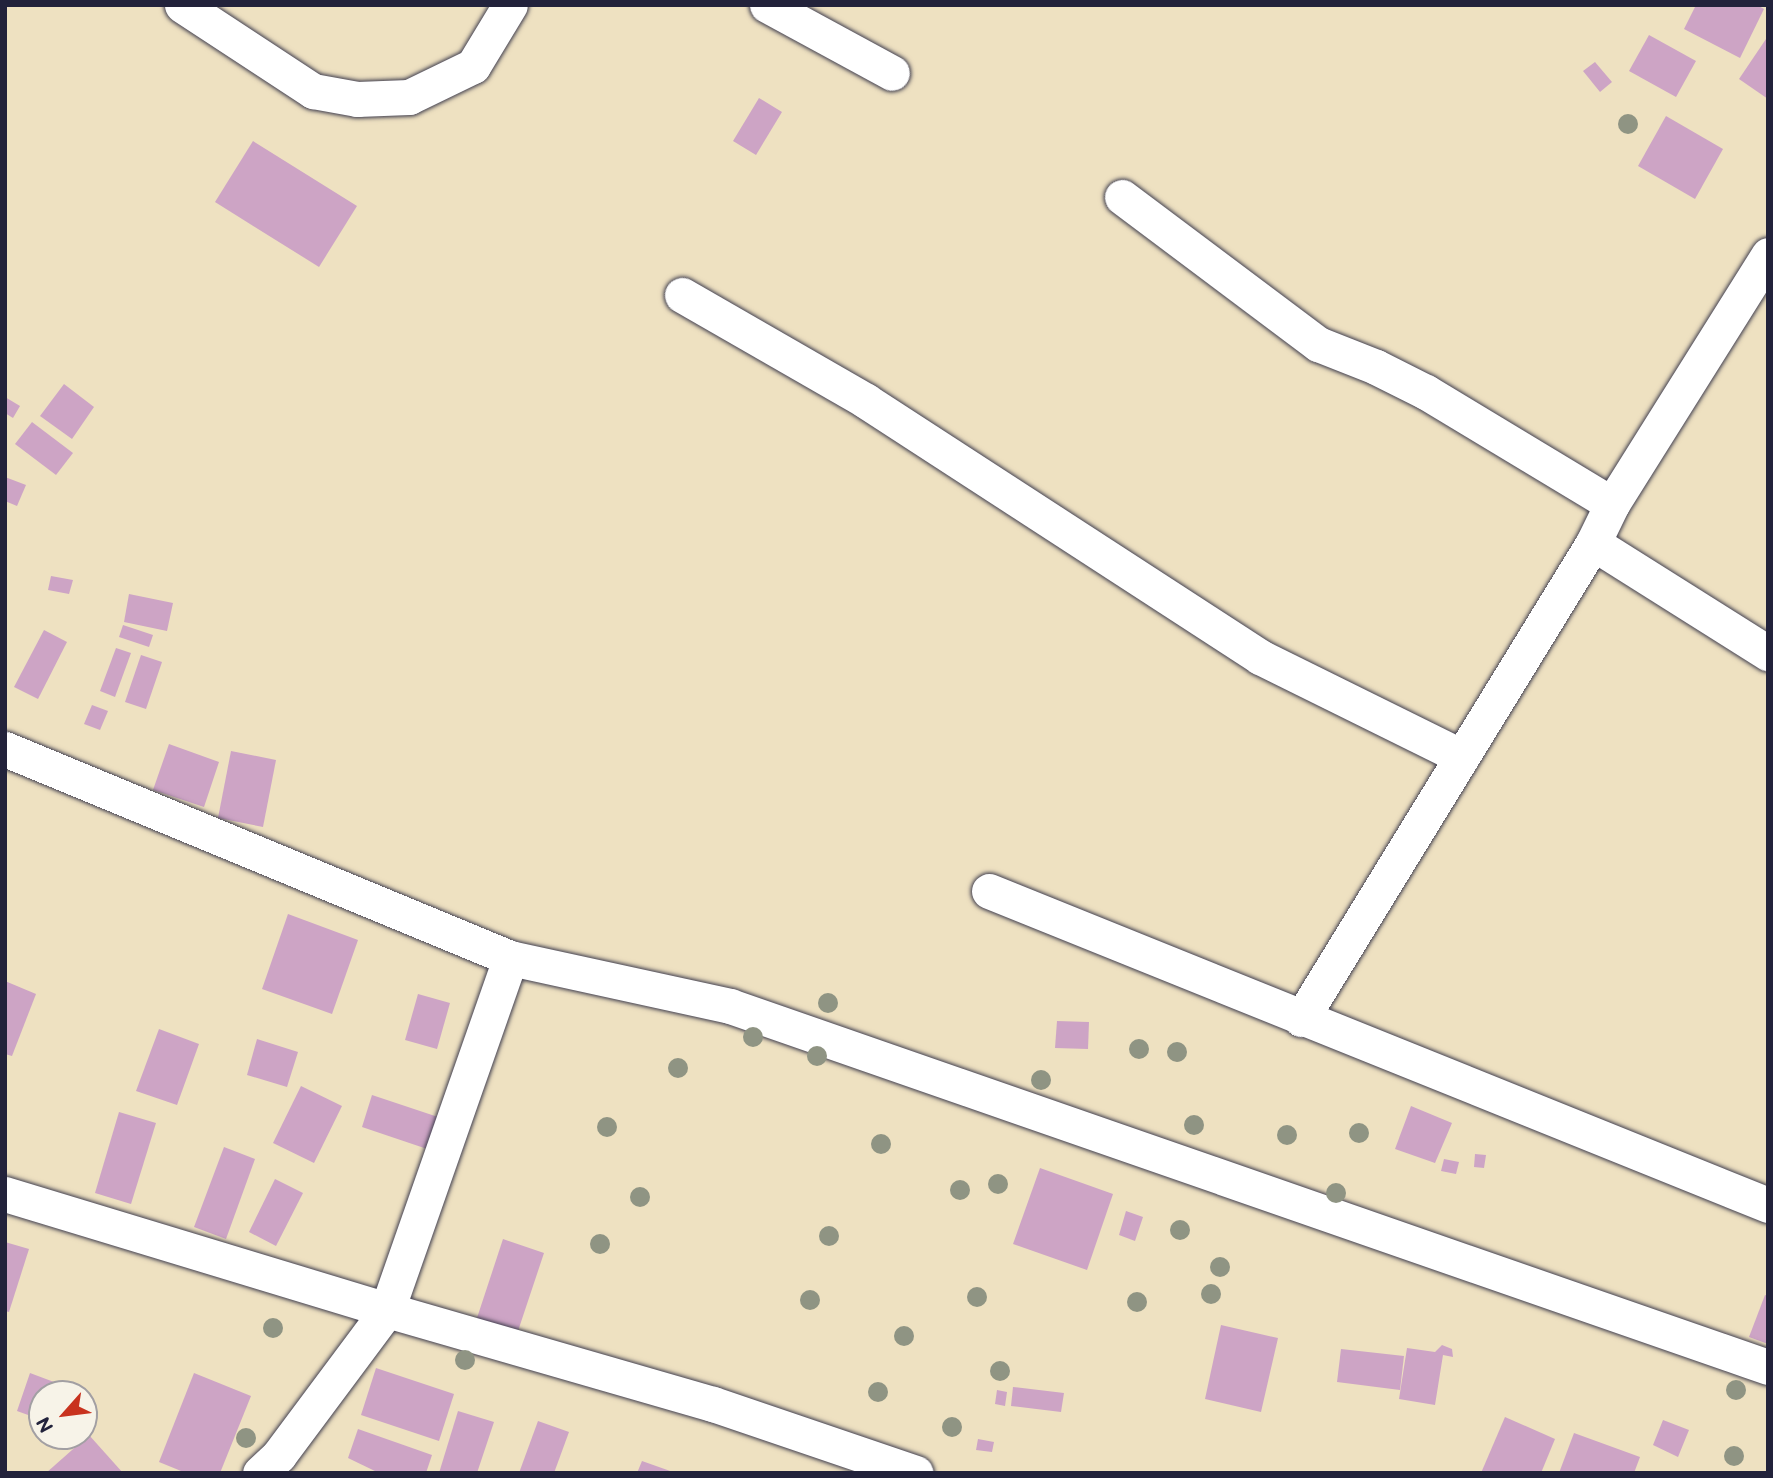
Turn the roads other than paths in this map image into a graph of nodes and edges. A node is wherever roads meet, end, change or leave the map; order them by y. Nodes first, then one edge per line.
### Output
1 (182, 5) edge
2 (510, 5) edge
3 (767, 5) edge
4 (892, 73) dead end
5 (1122, 197) dead end
6 (1768, 255) edge
7 (682, 295) dead end
8 (1612, 504) junction
9 (1593, 543) junction
10 (1768, 653) edge
11 (5, 749) edge
12 (1462, 757) junction
13 (989, 891) dead end
14 (510, 958) junction
15 (1301, 1019) junction
16 (5, 1194) edge
17 (1768, 1205) edge
18 (387, 1310) junction
19 (1768, 1367) edge
20 (278, 1467) edge
21 (916, 1473) edge

1 - 2 street
3 - 4 street
5 - 8 street
6 - 8 street
7 - 12 street
8 - 9 street
9 - 10 street
9 - 12 street
11 - 14 street
12 - 15 street
13 - 15 street
14 - 18 street
14 - 19 street
15 - 17 street
16 - 18 street
18 - 20 street
18 - 21 street

